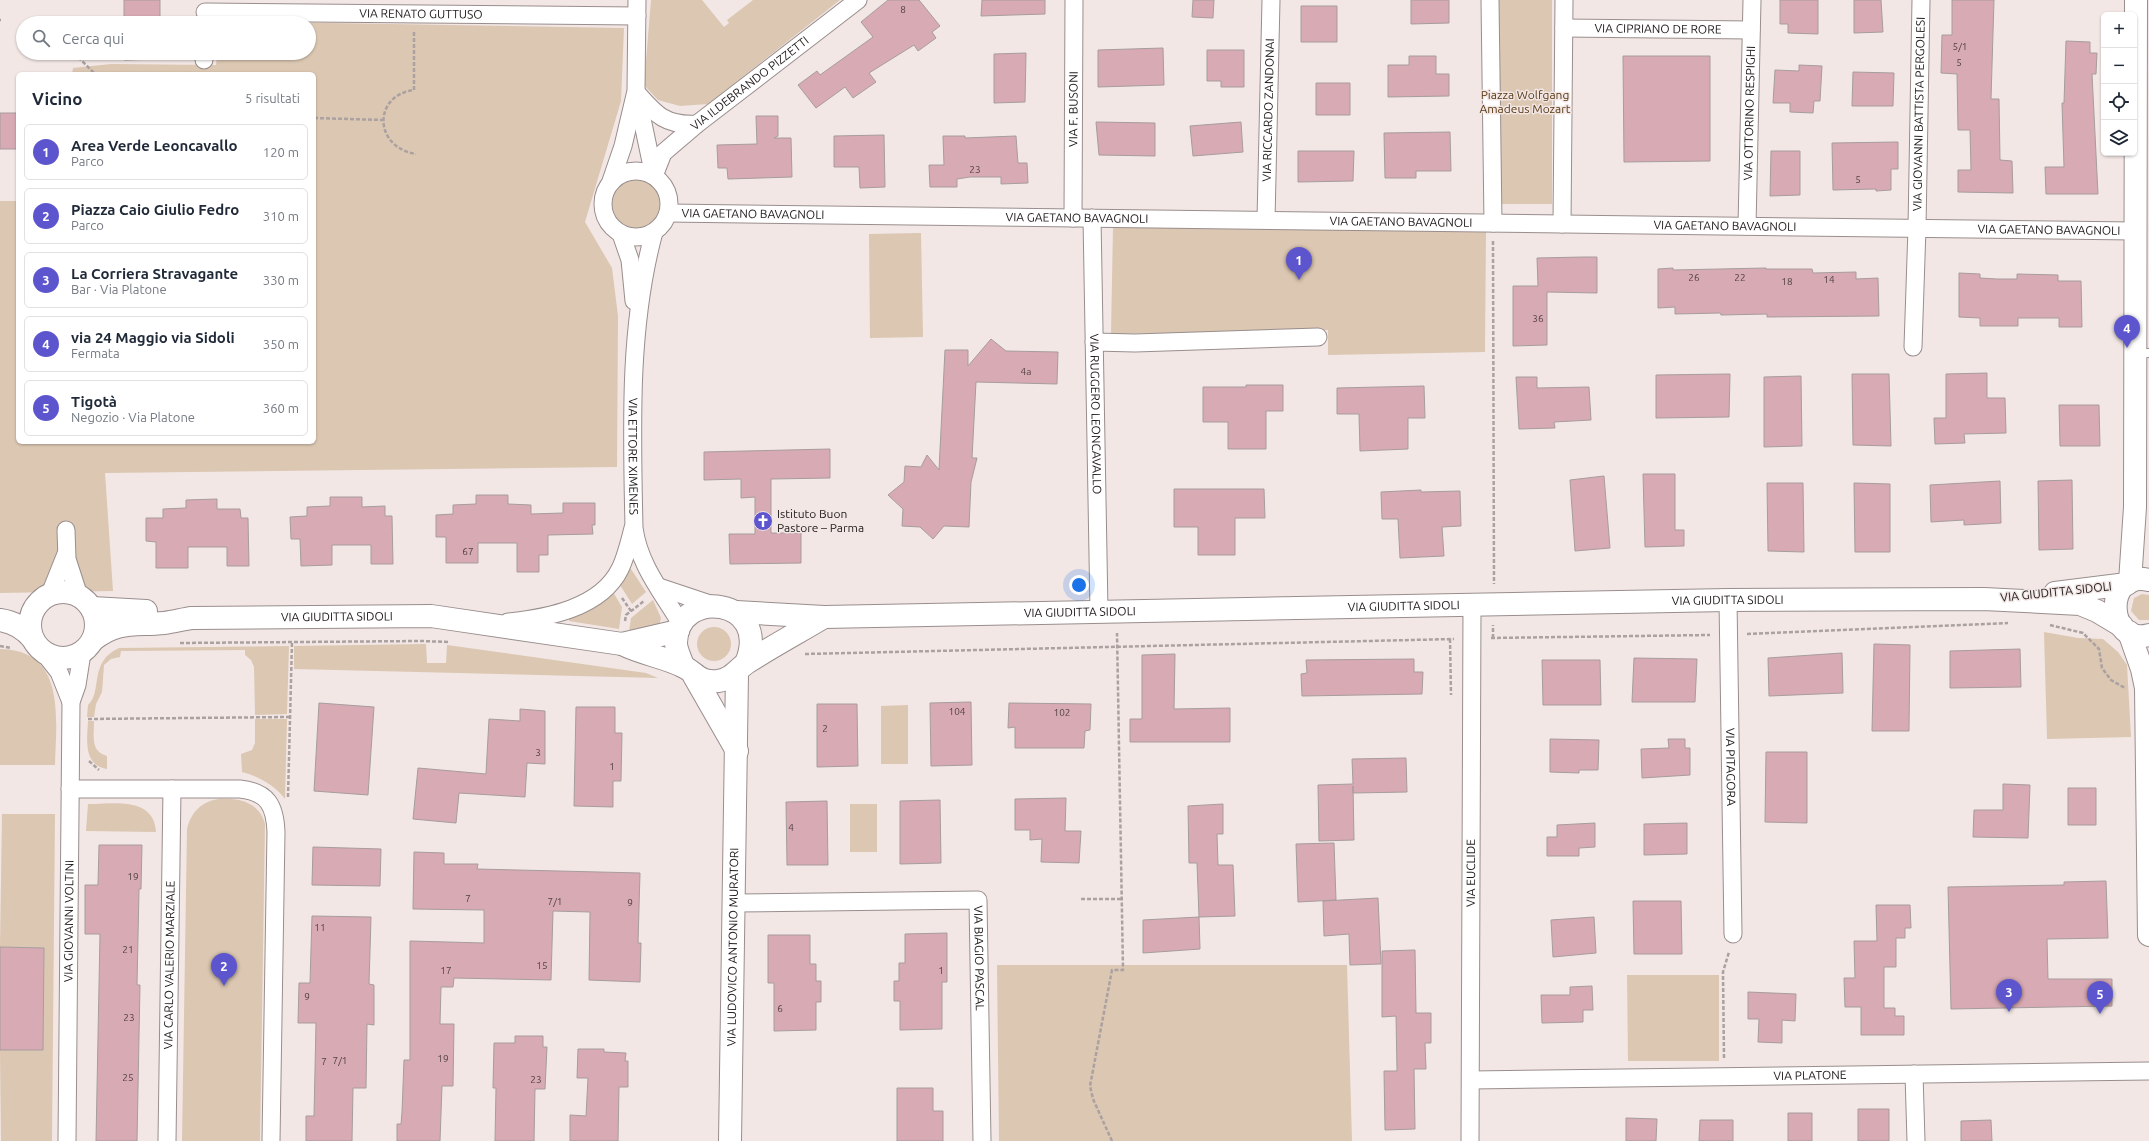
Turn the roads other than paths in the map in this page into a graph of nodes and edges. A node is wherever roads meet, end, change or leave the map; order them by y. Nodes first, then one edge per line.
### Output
1 (858, 0) edge
2 (1074, 0) edge
3 (1272, 0) edge
4 (1490, 0) edge
5 (1564, 0) edge
6 (1752, 0) edge
7 (1921, 0) edge
8 (2136, 0) edge
9 (637, 8) edge
10 (205, 12) edge
11 (1564, 28) junction
12 (1751, 30) junction
13 (636, 91) junction
14 (2138, 122) edge
15 (697, 124) junction
16 (654, 176) junction
17 (611, 181) junction
18 (668, 213) junction
19 (1073, 218) junction
20 (1092, 218) junction
21 (1266, 220) junction
22 (1493, 223) junction
23 (1562, 224) junction
24 (1747, 226) junction
25 (1918, 228) junction
26 (2134, 230) junction
27 (654, 232) junction
28 (620, 234) junction
29 (637, 319) junction
30 (1318, 337) dead end
31 (1094, 342) junction
32 (1913, 347) dead end
33 (2142, 353) edge
34 (634, 522) junction
35 (66, 530) dead end
36 (66, 554) junction
37 (2139, 580) edge
38 (659, 587) junction
39 (1984, 599) junction
40 (43, 600) junction
41 (1728, 600) junction
42 (85, 602) junction
43 (1472, 604) junction
44 (713, 605) junction
45 (0, 609) edge
46 (1108, 610) junction
47 (736, 612) junction
48 (197, 617) junction
49 (824, 617) junction
50 (0, 620) edge
51 (477, 622) junction
52 (679, 627) junction
53 (2133, 631) edge
54 (622, 644) junction
55 (38, 646) junction
56 (87, 646) junction
57 (742, 668) junction
58 (689, 671) junction
59 (2147, 683) edge
60 (78, 702) junction
61 (737, 752) junction
62 (70, 789) junction
63 (172, 789) junction
64 (734, 903) junction
65 (1733, 934) road end
66 (2149, 935) edge
67 (2149, 1071) edge
68 (1914, 1074) junction
69 (1471, 1080) junction
70 (67, 1141) edge
71 (167, 1141) edge
72 (271, 1141) edge
73 (730, 1141) edge
74 (982, 1141) edge
75 (1470, 1141) edge
76 (1916, 1141) edge

1 - 15 street, VIA ILDEBRANDO PIZZETTI
2 - 19 street, VIA F. BUSONI
3 - 21 street, VIA RICCARDO ZANDONAI
4 - 22 street
5 - 11 street
6 - 12 street, VIA OTTORINO RESPIGHI
7 - 25 street, VIA GIOVANNI BATTISTA PERGOLESI
8 - 14 street
9 - 10 street, VIA RENATO GUTTUSO
9 - 13 street, VIA ETTORE XIMENES
11 - 12 street, VIA CIPRIANO DE RORE
11 - 23 street
12 - 24 street, VIA OTTORINO RESPIGHI
13 - 15 street
13 - 16 street, VIA ETTORE XIMENES
13 - 17 street, VIA ETTORE XIMENES
14 - 26 street
15 - 16 street, VIA ILDEBRANDO PIZZETTI
16 - 17 street
16 - 18 street, VIA ETTORE XIMENES
17 - 28 street, VIA ETTORE XIMENES
18 - 19 street, VIA GAETANO BAVAGNOLI
18 - 27 street, VIA ETTORE XIMENES
19 - 20 street, VIA GAETANO BAVAGNOLI
20 - 21 street, VIA GAETANO BAVAGNOLI
20 - 31 street, VIA RUGGERO LEONCAVALLO
21 - 22 street, VIA GAETANO BAVAGNOLI
22 - 23 street, VIA GAETANO BAVAGNOLI
23 - 24 street, VIA GAETANO BAVAGNOLI
24 - 25 street, VIA GAETANO BAVAGNOLI
25 - 26 street, VIA GAETANO BAVAGNOLI
25 - 32 street, VIA GIOVANNI BATTISTA PERGOLESI
26 - 33 street
27 - 28 street
27 - 29 street, VIA ETTORE XIMENES
28 - 29 street, VIA ETTORE XIMENES
29 - 34 street, VIA ETTORE XIMENES
30 - 31 street
31 - 46 street, VIA RUGGERO LEONCAVALLO
33 - 37 street
34 - 38 street, VIA ETTORE XIMENES
34 - 51 street, VIA GIUDITTA SIDOLI
35 - 36 street
36 - 40 street
36 - 42 street
37 - 39 street, VIA GIUDITTA SIDOLI
37 - 53 street, VIA GIUDITTA SIDOLI
38 - 44 street
38 - 52 street, VIA ETTORE XIMENES
39 - 41 street, VIA GIUDITTA SIDOLI
39 - 53 street, VIA GIUDITTA SIDOLI
40 - 42 street, VIA GIUDITTA SIDOLI
40 - 45 street, VIA GIUDITTA SIDOLI
40 - 55 street
41 - 43 street, VIA GIUDITTA SIDOLI
41 - 65 street, VIA PITAGORA
42 - 48 street, VIA GIUDITTA SIDOLI
42 - 56 street
43 - 46 street, VIA GIUDITTA SIDOLI
43 - 69 street, VIA EUCLIDE
44 - 47 street, VIA GIUDITTA SIDOLI
44 - 52 street, VIA GIUDITTA SIDOLI
46 - 49 street, VIA GIUDITTA SIDOLI
47 - 49 street, VIA GIUDITTA SIDOLI
47 - 57 street
48 - 51 street, VIA GIUDITTA SIDOLI
48 - 56 street, VIA GIUDITTA SIDOLI
49 - 57 street, VIA GIUDITTA SIDOLI
50 - 55 street
51 - 54 street, VIA GIUDITTA SIDOLI
52 - 54 street, VIA GIUDITTA SIDOLI
52 - 58 street
53 - 59 street
54 - 58 street, VIA GIUDITTA SIDOLI
55 - 56 street, VIA GIUDITTA SIDOLI
55 - 60 street, VIA GIOVANNI VOLTINI
56 - 60 street, VIA GIOVANNI VOLTINI
57 - 58 street, VIA GIUDITTA SIDOLI
57 - 61 street, VIA LUDOVICO ANTONIO MURATORI
58 - 61 street
59 - 66 street
60 - 62 street, VIA GIOVANNI VOLTINI
61 - 64 street, VIA LUDOVICO ANTONIO MURATORI
62 - 63 street
62 - 70 street, VIA GIOVANNI VOLTINI
63 - 71 street, VIA CARLO VALERIO MARZIALE
63 - 72 street
64 - 73 street, VIA LUDOVICO ANTONIO MURATORI
64 - 74 street, VIA BIAGIO PASCAL
67 - 68 street, VIA PLATONE
68 - 69 street, VIA PLATONE
68 - 76 street
69 - 75 street, VIA EUCLIDE

